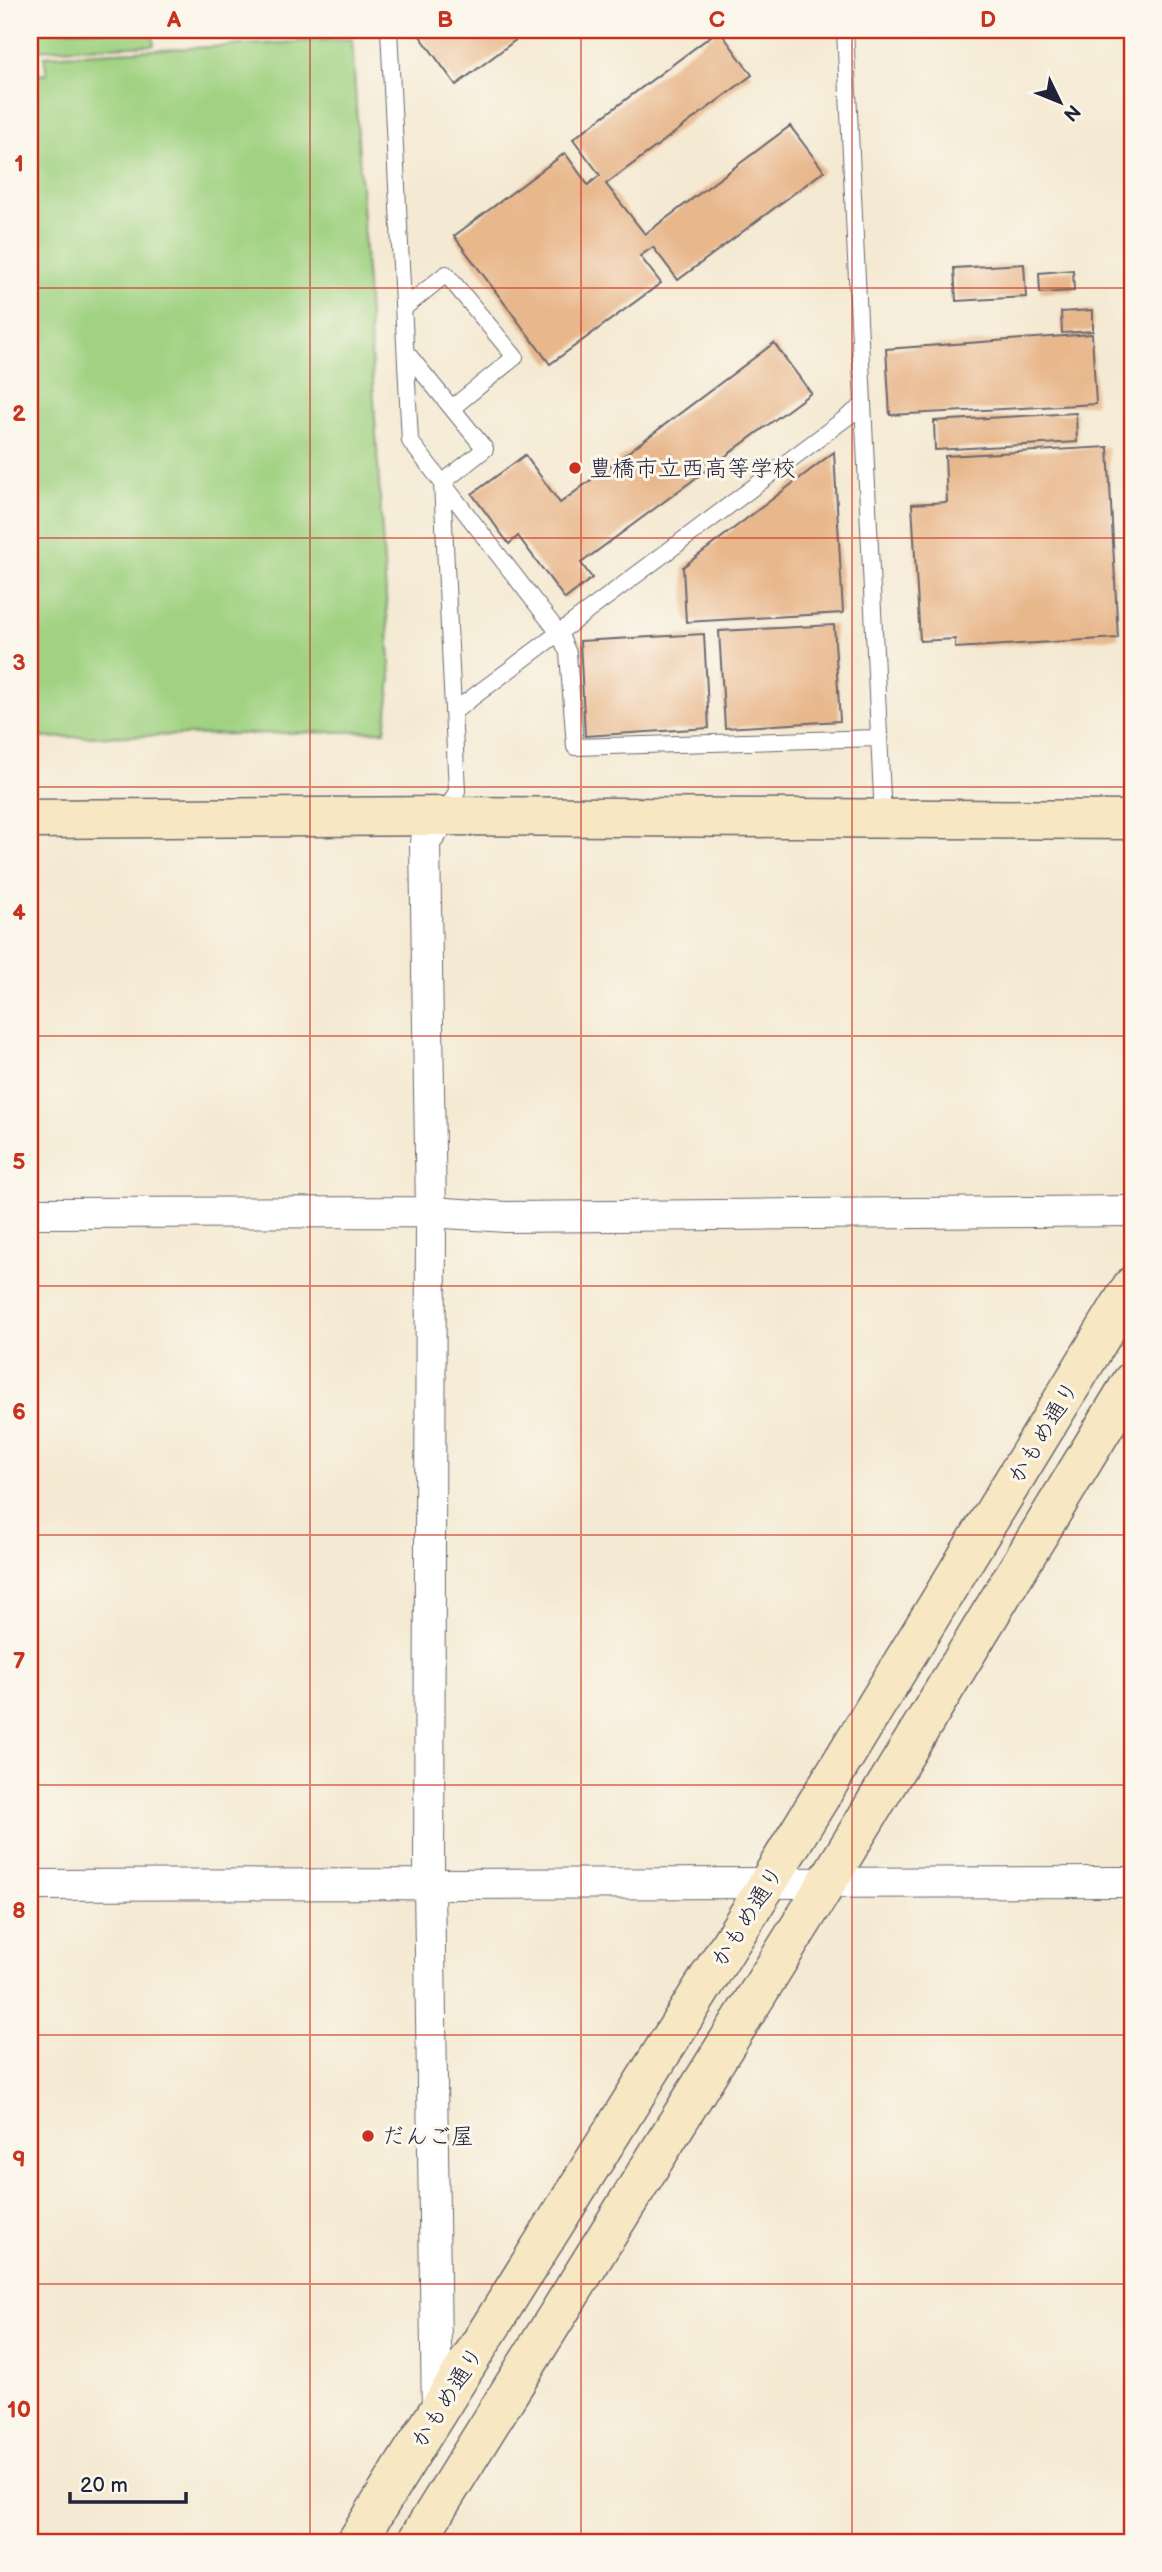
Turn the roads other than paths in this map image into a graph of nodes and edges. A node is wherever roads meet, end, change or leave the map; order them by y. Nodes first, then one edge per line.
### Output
1 (389, 30) edge
2 (845, 30) edge
3 (404, 308) junction
4 (406, 352) junction
5 (862, 406) junction
6 (452, 408) junction
7 (442, 483) junction
8 (559, 633) junction
9 (453, 712) junction
10 (878, 738) junction
11 (444, 816) junction
12 (883, 818) junction
13 (30, 819) edge
14 (1132, 820) edge
15 (1132, 1211) edge
16 (431, 1212) junction
17 (30, 1213) edge
18 (1132, 1286) edge
19 (1132, 1381) edge
20 (1132, 1882) edge
21 (826, 1884) junction
22 (30, 1885) edge
23 (429, 1885) junction
24 (766, 1886) junction
25 (437, 2414) junction
26 (356, 2542) edge
27 (416, 2542) edge

1 - 3 lane
2 - 5 lane
3 - 4 lane
3 - 6 lane
4 - 6 lane
4 - 7 lane
5 - 8 lane
5 - 10 lane
6 - 7 lane
7 - 8 lane
7 - 9 lane
8 - 9 lane
8 - 10 lane
9 - 11 lane
10 - 12 lane
11 - 12 street
11 - 13 street
11 - 16 street
12 - 14 street
15 - 16 street
16 - 17 street
16 - 23 street
18 - 24 street, かもめ通り
19 - 21 street
20 - 21 street
21 - 24 street
21 - 27 street
22 - 23 street
23 - 24 street
23 - 25 street
24 - 25 street, かもめ通り
25 - 26 street, かもめ通り

